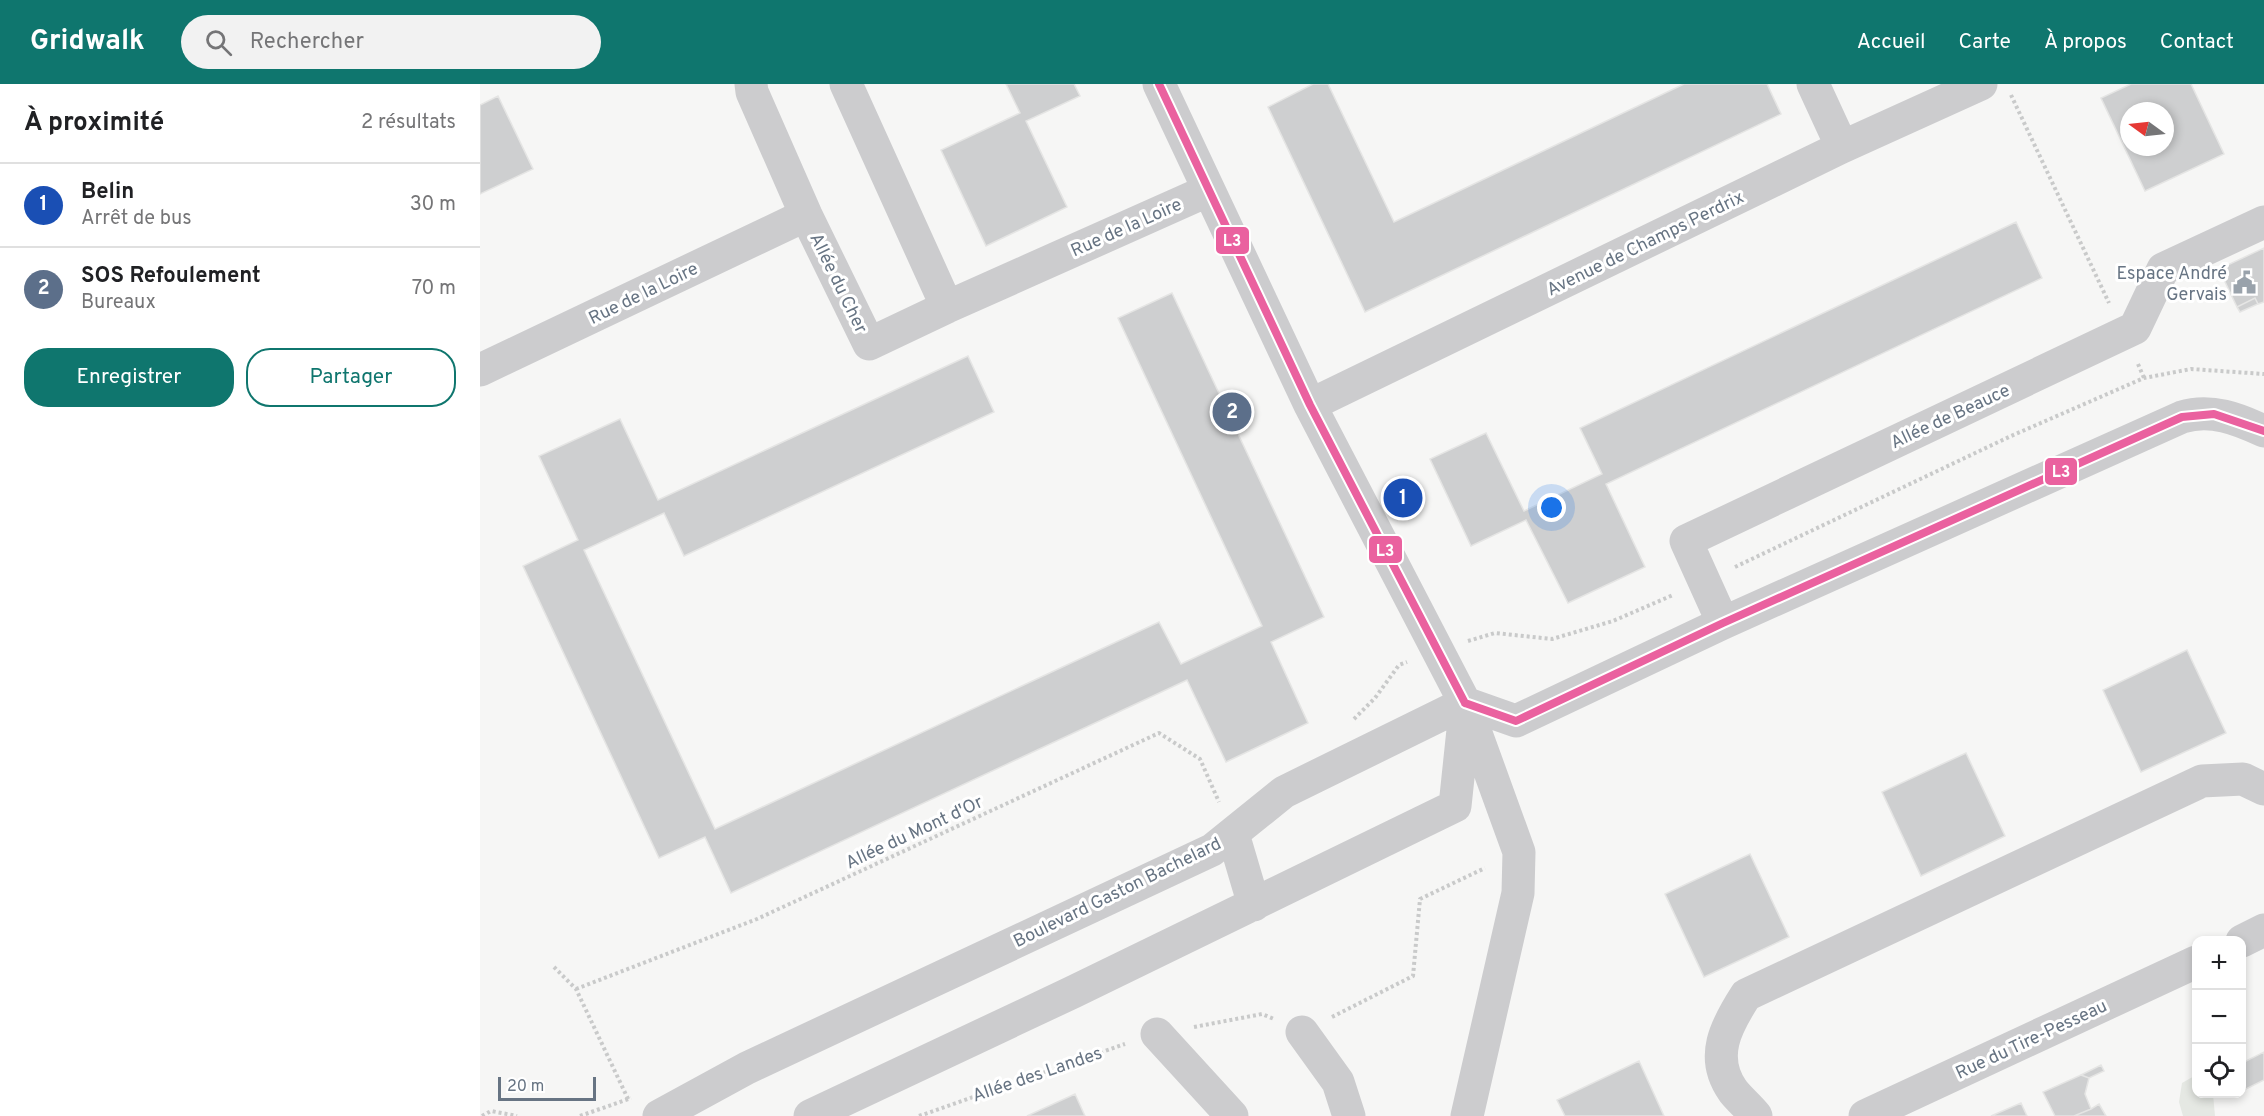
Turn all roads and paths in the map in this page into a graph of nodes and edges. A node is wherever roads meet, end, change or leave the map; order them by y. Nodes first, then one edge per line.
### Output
1 (752, 84) edge
2 (846, 84) edge
3 (1159, 84) edge
4 (1813, 84) edge
5 (1995, 88) edge
6 (1916, 97) edge
7 (1842, 147) junction
8 (1207, 191) junction
9 (806, 215) junction
10 (2264, 222) edge
11 (947, 307) junction
12 (2124, 334) junction
13 (2138, 363) dead end
14 (480, 370) edge
15 (2144, 378) dead end
16 (1310, 405) junction
17 (2263, 430) edge
18 (1723, 623) junction
19 (1465, 703) junction
20 (2264, 789) edge
21 (1227, 819) junction
22 (1519, 852) junction
23 (1254, 904) junction
24 (2264, 930) edge
25 (2246, 938) edge
26 (2192, 964) edge
27 (554, 967) dead end
28 (576, 989) junction
29 (1302, 1032) junction
30 (1157, 1034) junction
31 (645, 1112) edge
32 (482, 1116) edge
33 (517, 1116) edge
34 (810, 1116) edge
35 (919, 1116) edge
36 (1232, 1116) edge
37 (1349, 1116) edge
38 (1467, 1116) edge
39 (1756, 1116) edge
40 (1865, 1116) edge

1 - 9 street, Allée du Cher
2 - 11 street
3 - 8 street
4 - 7 street
5 - 6 street, Avenue de Champs Perdrix
5 - 12 path
6 - 7 street, Avenue de Champs Perdrix
7 - 16 street, Avenue de Champs Perdrix
8 - 11 street, Rue de la Loire
8 - 16 street
9 - 11 street, Allée du Cher
9 - 14 street, Rue de la Loire
10 - 12 street, Allée de Beauce
12 - 18 street, Allée de Beauce
13 - 15 path
16 - 19 street
17 - 18 street
18 - 19 street
19 - 21 street, Boulevard Gaston Bachelard
19 - 22 street
19 - 23 street
20 - 39 street
21 - 23 street
21 - 28 path, Allée du Mont d'Or
21 - 31 street, Boulevard Gaston Bachelard
22 - 29 path
22 - 38 street
23 - 34 street
24 - 25 street
26 - 40 street, Rue du Tire-Pesseau
27 - 28 path
28 - 31 path
29 - 30 path, Allée des Landes
29 - 37 street
30 - 35 path, Allée des Landes
30 - 36 street
32 - 33 path

